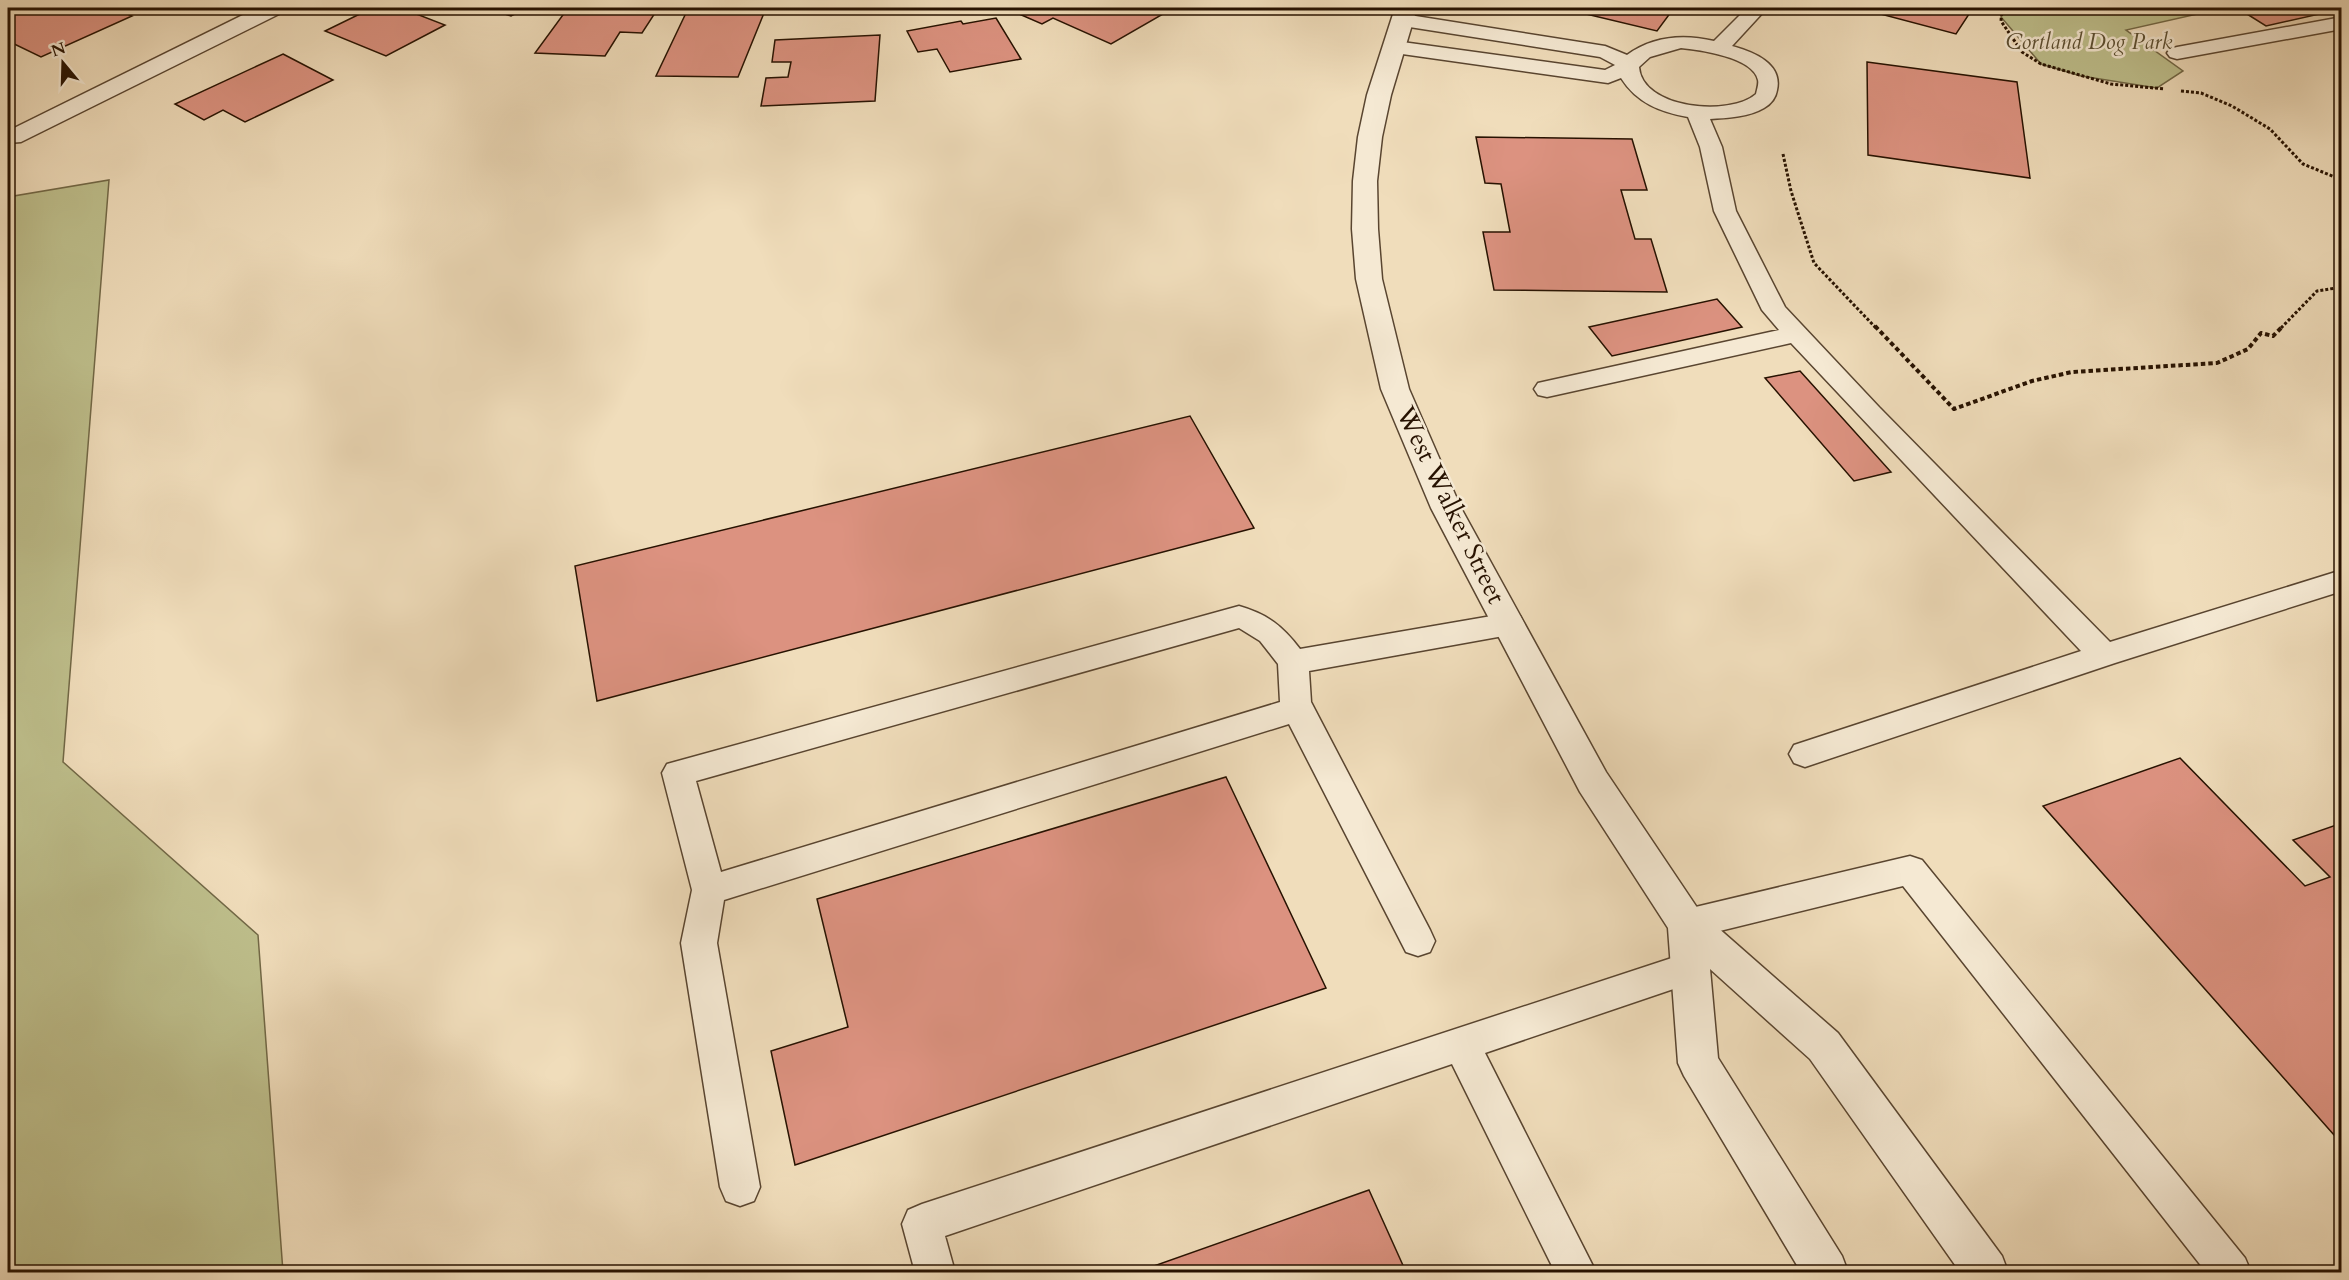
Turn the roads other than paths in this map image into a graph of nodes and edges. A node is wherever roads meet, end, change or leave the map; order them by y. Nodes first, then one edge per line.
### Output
1 (273, 8) edge
2 (1757, 8) edge
3 (2342, 23) edge
4 (1402, 25) edge
5 (1720, 47) junction
6 (2177, 53) dead end
7 (1630, 65) junction
8 (1696, 112) junction
9 (13, 137) dead end
10 (1797, 334) junction
11 (1547, 389) dead end
12 (2342, 580) edge
13 (1509, 624) junction
14 (2104, 655) junction
15 (1293, 662) junction
16 (1298, 709) junction
17 (1805, 754) dead end
18 (709, 890) junction
19 (1687, 924) junction
20 (1418, 940) dead end
21 (1690, 968) junction
22 (1461, 1044) junction
23 (740, 1187) dead end
24 (935, 1272) edge
25 (1576, 1272) edge
26 (1826, 1272) edge
27 (1986, 1272) edge
28 (2231, 1272) edge

1 - 9 street
2 - 5 lane
3 - 6 lane
4 - 7 lane
4 - 7 lane
4 - 13 street, West Walker Street
5 - 7 lane
5 - 8 lane
7 - 8 lane
8 - 10 lane
10 - 11 lane
10 - 14 lane
12 - 14 lane
13 - 15 lane
13 - 19 street, West Walker Street
14 - 17 lane
15 - 16 lane
15 - 18 lane
16 - 18 lane
16 - 20 lane
18 - 23 lane
19 - 21 street, West Walker Street
19 - 27 street, West Walker Street
19 - 28 lane
21 - 22 lane
21 - 26 street, West Walker Street
22 - 24 lane
22 - 25 lane

